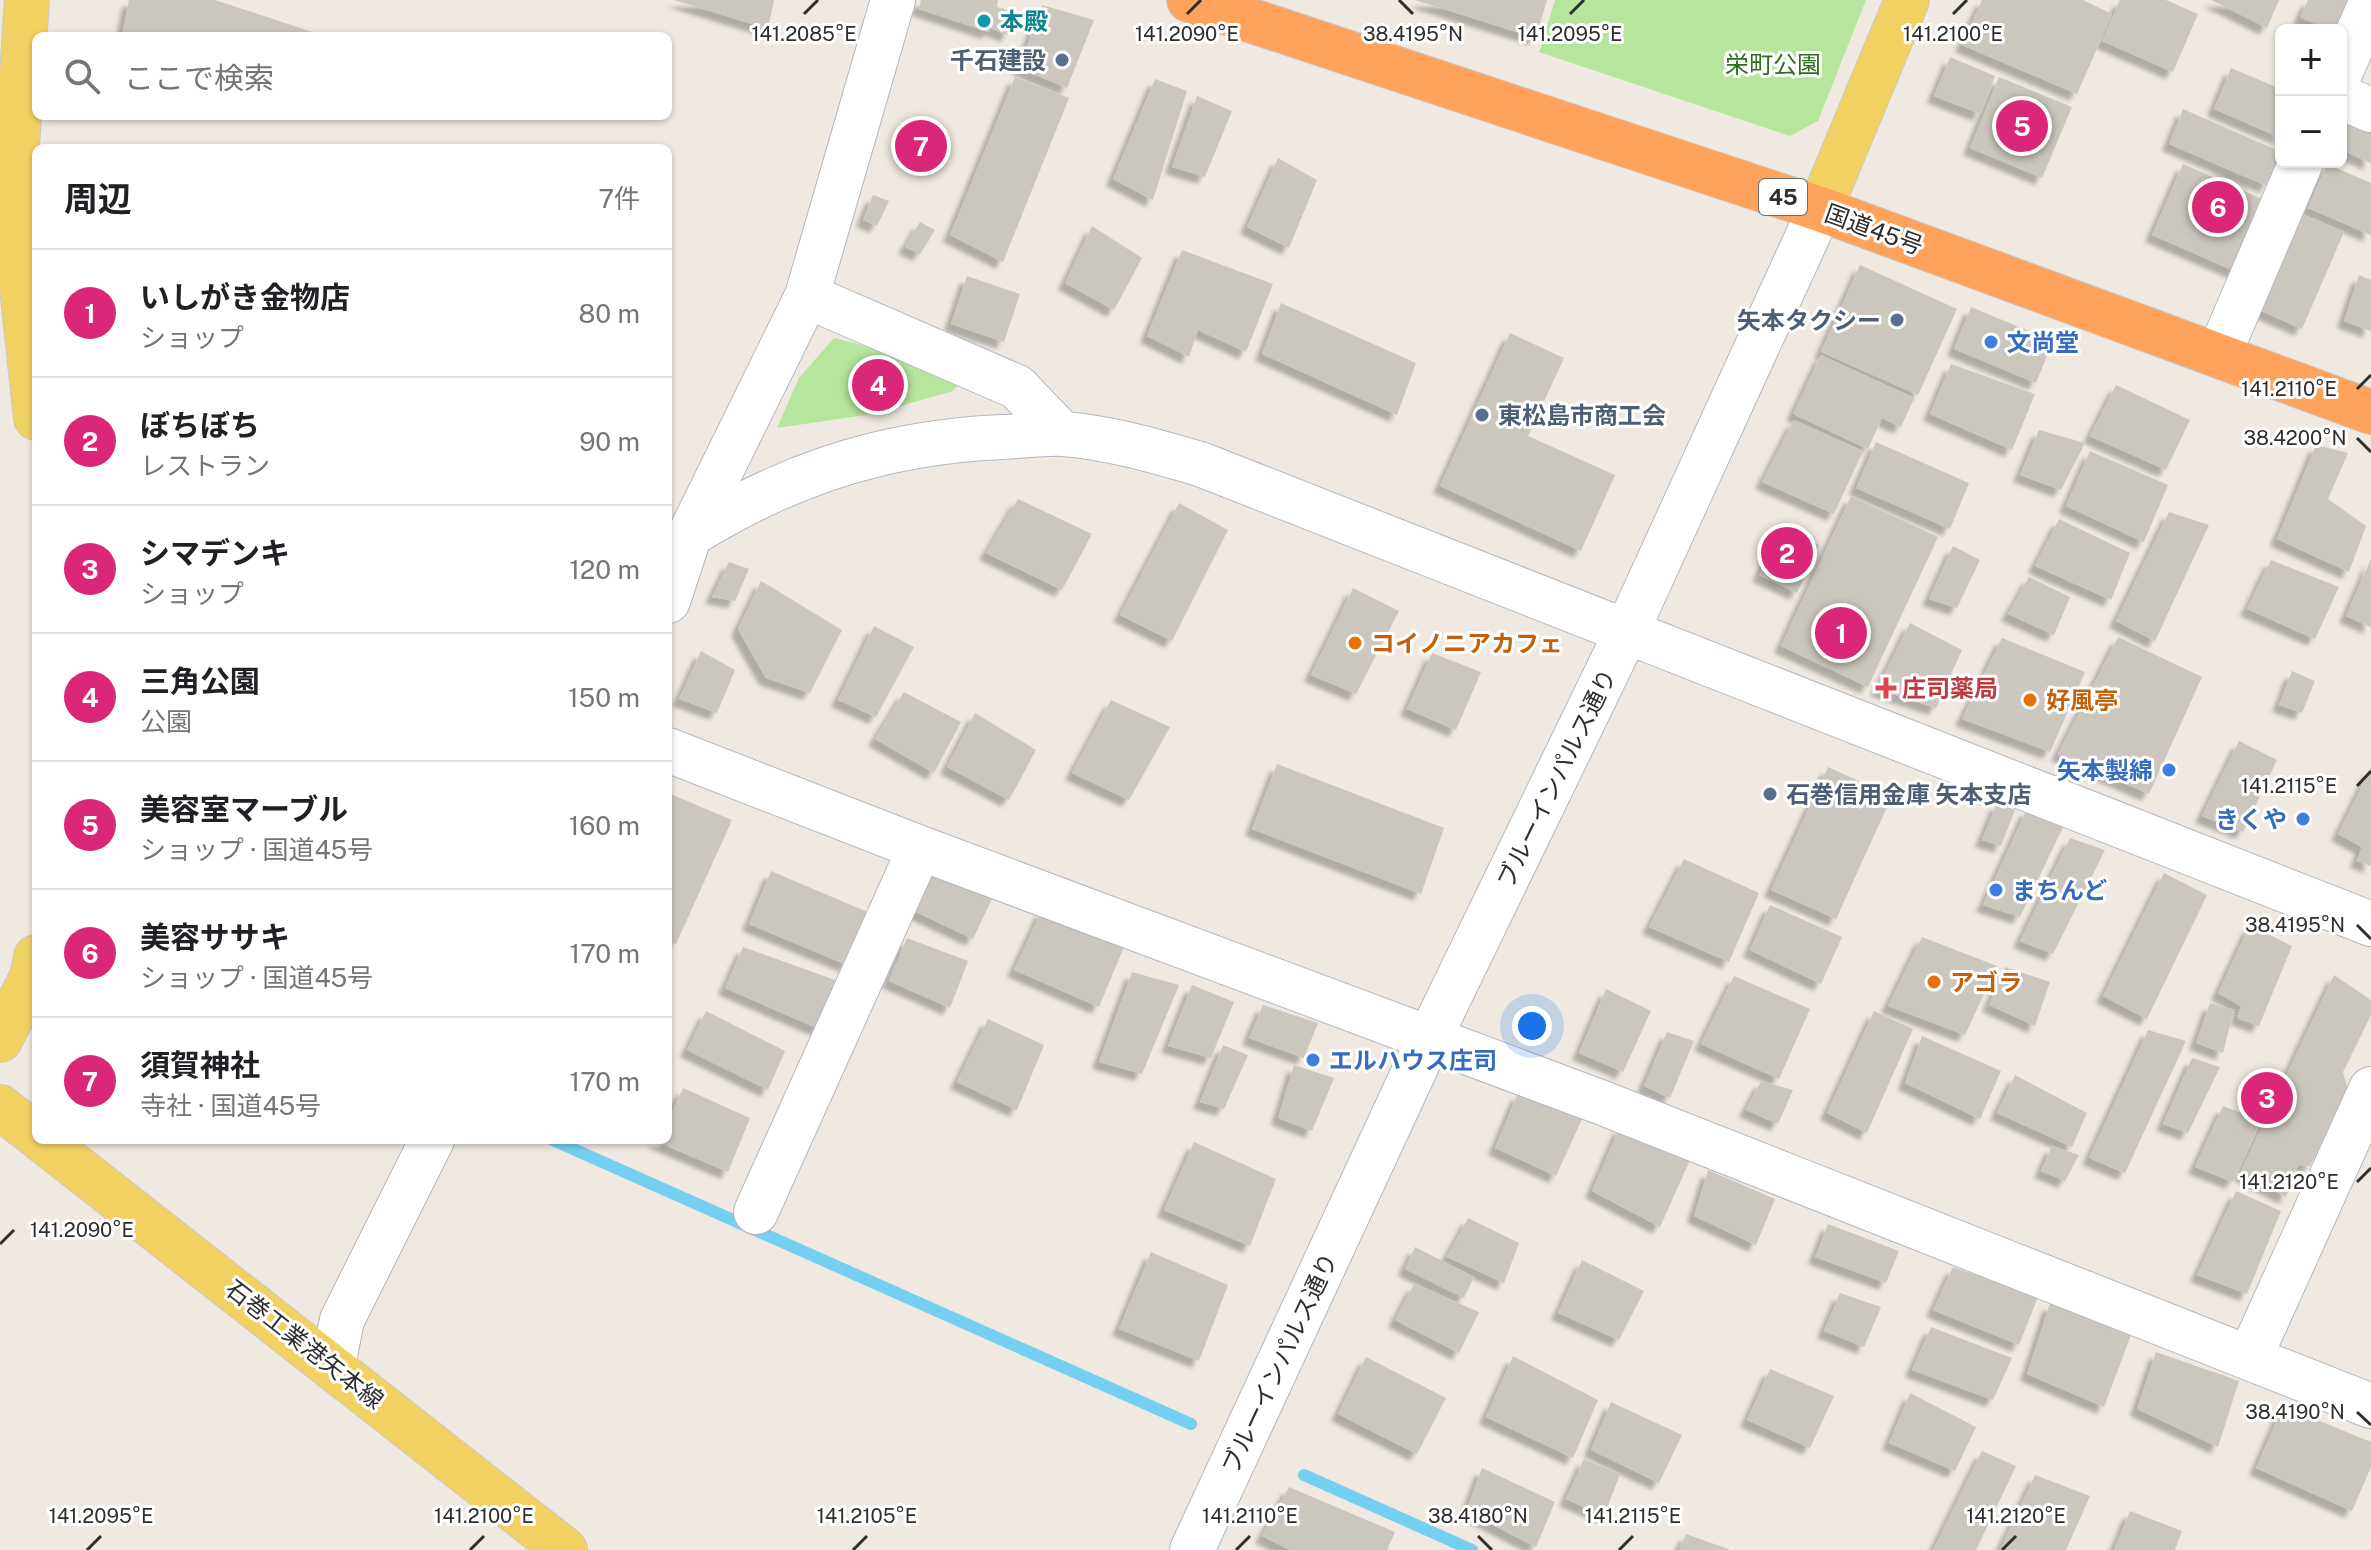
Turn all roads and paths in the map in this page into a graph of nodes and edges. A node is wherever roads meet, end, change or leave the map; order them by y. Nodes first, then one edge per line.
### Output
1 (27, 0) edge
2 (893, 0) edge
3 (1189, 0) edge
4 (1907, 0) edge
5 (2371, 3) edge
6 (2347, 57) edge
7 (2347, 100) edge
8 (2371, 110) edge
9 (2298, 168) edge
10 (1820, 209) junction
11 (807, 296) junction
12 (2219, 354) junction
13 (32, 381) edge
14 (2371, 412) edge
15 (1062, 434) junction
16 (679, 542) edge
17 (672, 580) edge
18 (1626, 633) junction
19 (672, 752) edge
20 (920, 848) junction
21 (2371, 924) edge
22 (32, 977) edge
23 (1429, 1039) junction
24 (0, 1040) edge
25 (2371, 1089) edge
26 (0, 1107) edge
27 (32, 1132) edge
28 (47, 1144) edge
29 (430, 1144) edge
30 (756, 1212) dead end
31 (2250, 1357) junction
32 (333, 1365) junction
33 (2371, 1406) edge
34 (565, 1550) edge
35 (1192, 1550) edge

1 - 13 main road
2 - 11 street
3 - 10 highway, 国道45号 / 45
4 - 10 main road, ブルーインパルス通り
5 - 6 street
7 - 8 street
9 - 12 street
10 - 12 highway, 国道45号 / 45
10 - 18 street, ブルーインパルス通り
11 - 15 street
11 - 16 street
12 - 14 highway, 国道45号 / 45
15 - 16 street
15 - 18 street
16 - 17 street
18 - 21 street
18 - 23 street, ブルーインパルス通り
19 - 20 street
20 - 23 street
20 - 30 street
22 - 24 main road
23 - 31 street
23 - 35 street, ブルーインパルス通り
25 - 31 street
26 - 27 main road
28 - 32 main road, 石巻工業港矢本線
29 - 32 street
31 - 33 street
32 - 34 main road, 石巻工業港矢本線

